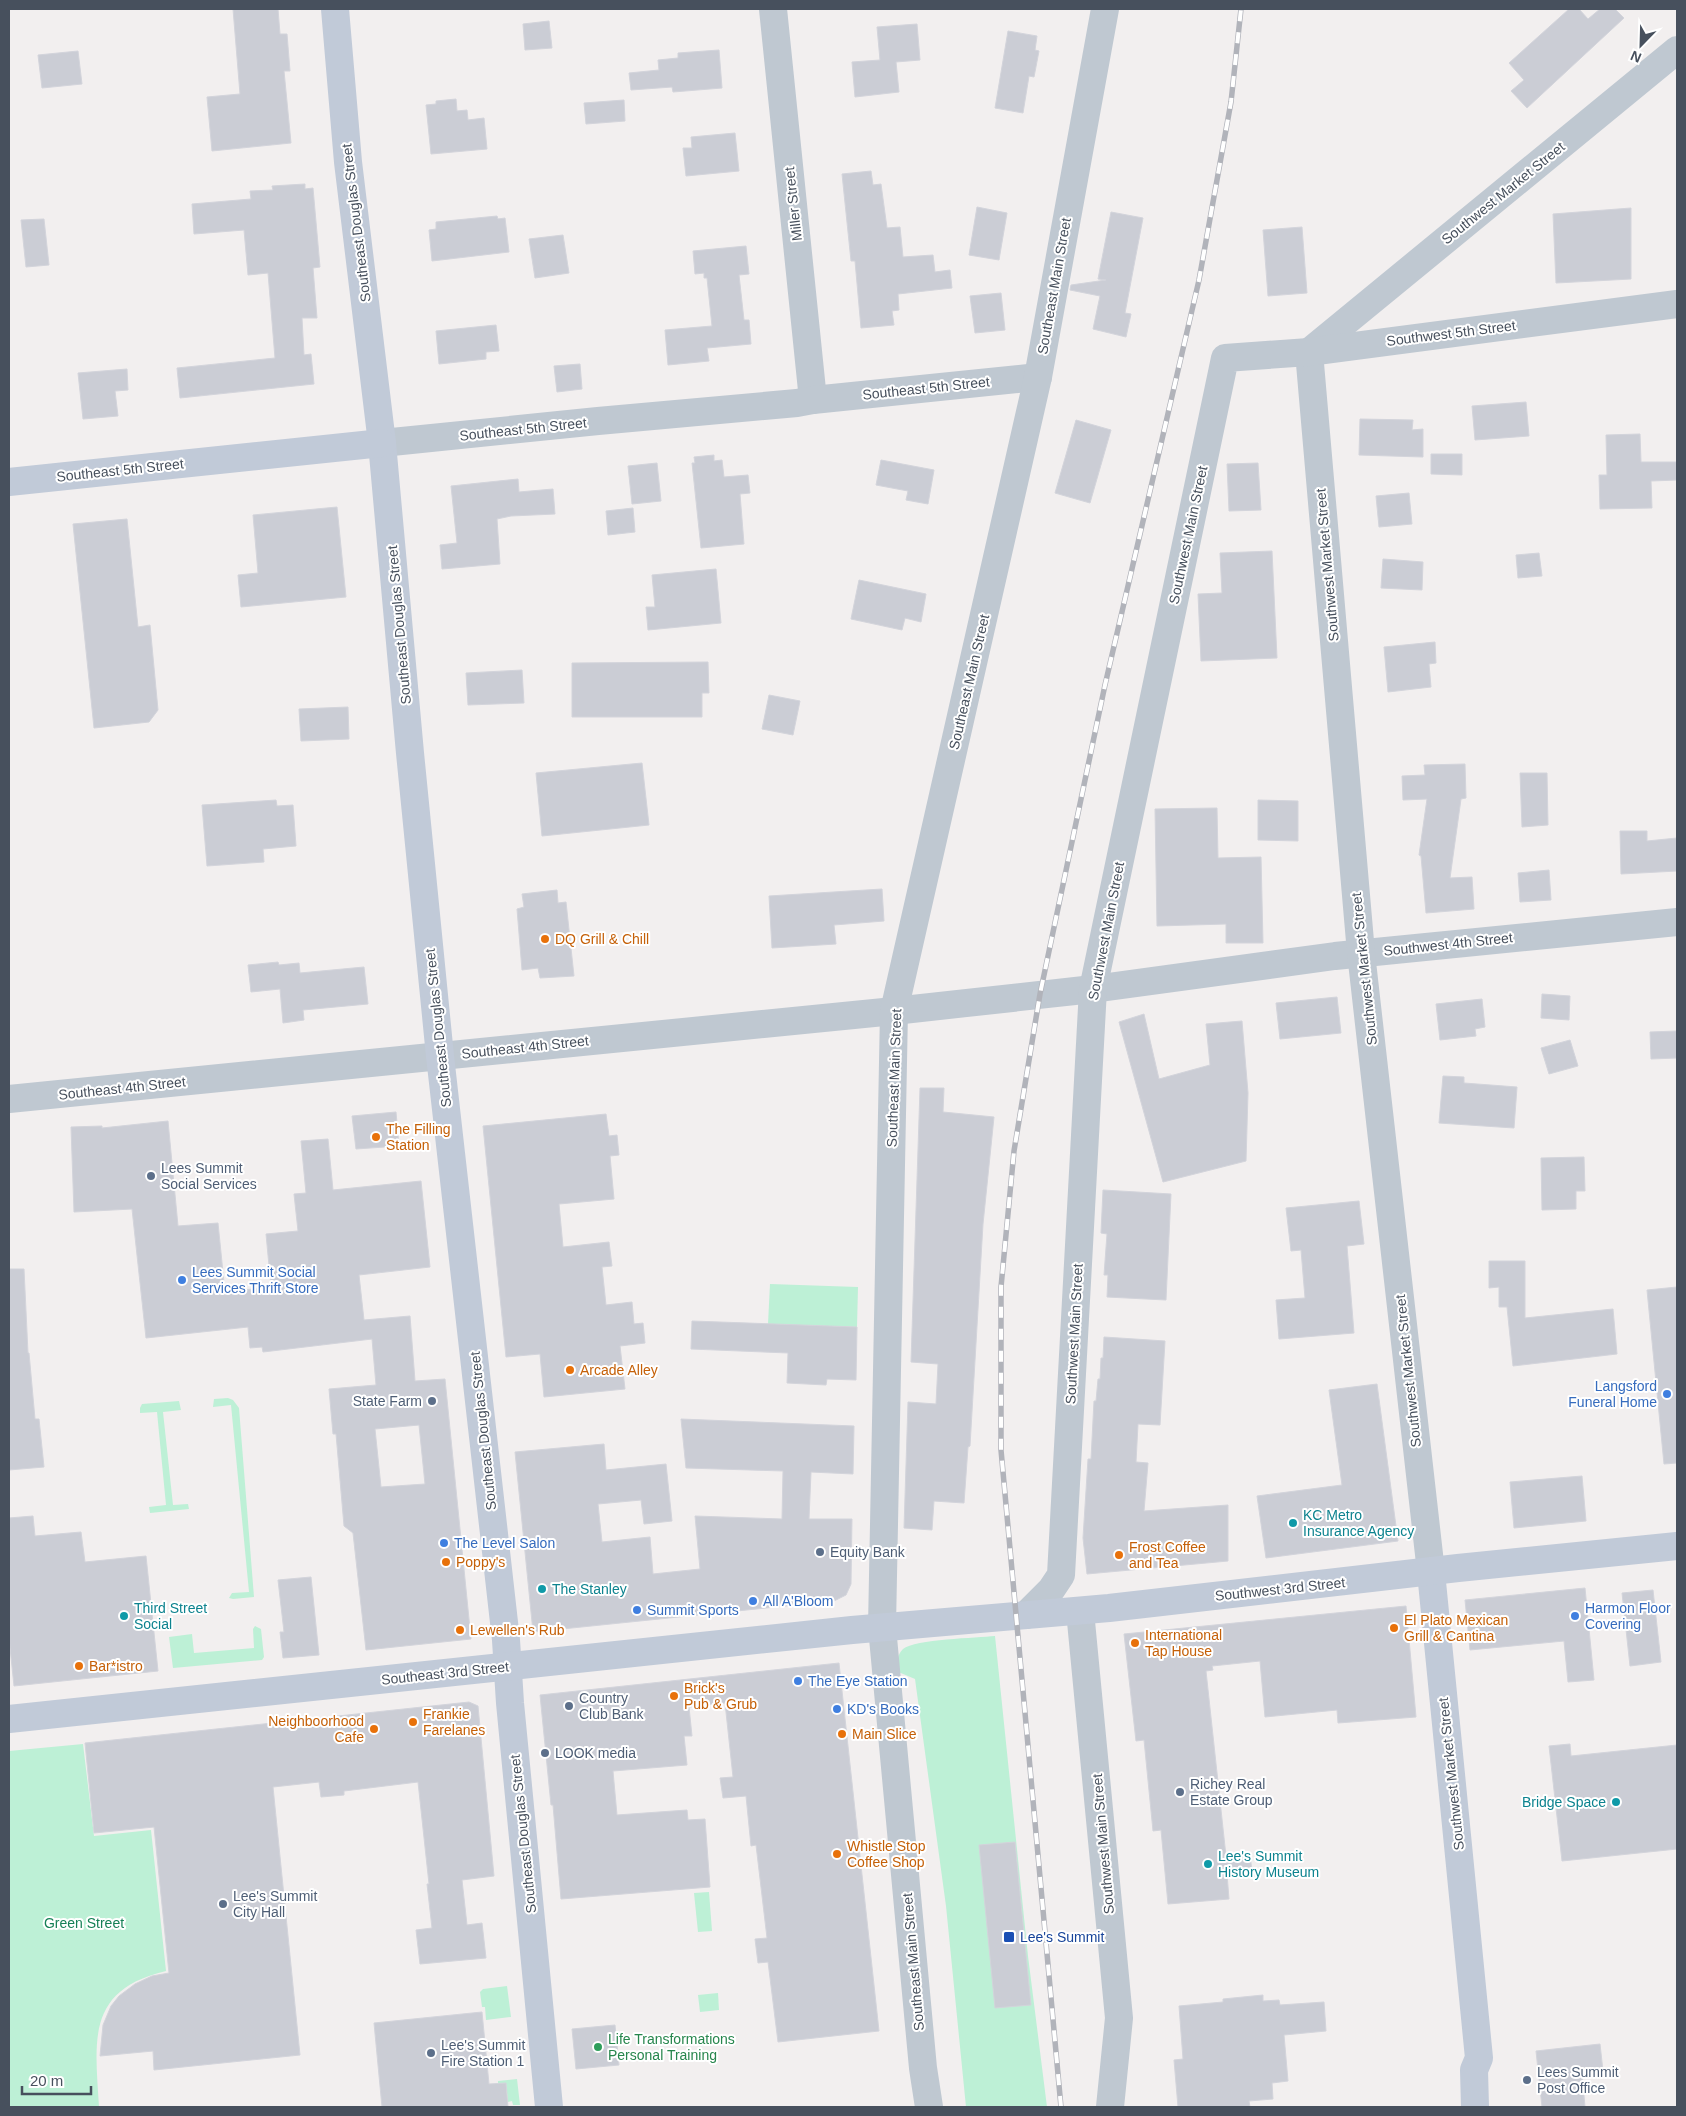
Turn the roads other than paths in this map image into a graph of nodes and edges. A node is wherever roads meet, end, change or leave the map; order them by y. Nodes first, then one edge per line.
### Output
1 (335, 9) edge
2 (773, 9) edge
3 (1105, 9) edge
4 (1677, 50) edge
5 (1677, 304) edge
6 (1309, 352) junction
7 (1225, 358) joint
8 (1038, 377) junction
9 (813, 400) junction
10 (382, 443) junction
11 (9, 482) edge
12 (1677, 922) edge
13 (1361, 953) junction
14 (1093, 990) junction
15 (1040, 994) joint
16 (894, 1011) junction
17 (440, 1056) junction
18 (9, 1099) edge
19 (1677, 1546) edge
20 (1431, 1572) junction
21 (1061, 1575) junction
22 (1110, 1608) junction
23 (1080, 1611) junction
24 (1026, 1615) junction
25 (882, 1627) junction
26 (508, 1666) junction
27 (9, 1719) edge
28 (1479, 2058) junction
29 (549, 2107) edge
30 (929, 2107) edge
31 (1110, 2107) edge
32 (1474, 2107) edge
33 (1492, 2107) edge

1 - 10 street, Southeast Douglas Street
2 - 9 street, Miller Street
3 - 8 street, Southeast Main Street
4 - 6 street, Southwest Market Street
5 - 6 street, Southwest 5th Street
6 - 7 street, Southwest 5th Street
6 - 13 street, Southwest Market Street
7 - 14 street, Southwest Main Street
8 - 9 street, Southeast 5th Street
8 - 16 street, Southeast Main Street
9 - 10 street, Southeast 5th Street
10 - 11 street, Southeast 5th Street
10 - 17 street, Southeast Douglas Street
12 - 13 street, Southwest 4th Street
13 - 14 street, Southwest 4th Street
13 - 20 street, Southwest Market Street
14 - 15 street, Southwest 4th Street
14 - 21 street, Southwest Main Street
15 - 16 street, Southeast 4th Street
16 - 17 street, Southeast 4th Street
16 - 25 street, Southeast Main Street
17 - 18 street, Southeast 4th Street
17 - 26 street, Southeast Douglas Street
19 - 20 street, Southwest 3rd Street
20 - 22 street, Southwest 3rd Street
20 - 28 street, Southwest Market Street
21 - 22 street
21 - 24 street
22 - 23 street, Southwest 3rd Street
23 - 24 street, Southwest 3rd Street
23 - 31 street, Southwest Main Street
24 - 25 street, Southwest 3rd Street
25 - 26 street, Southeast 3rd Street
25 - 30 street, Southeast Main Street
26 - 27 street, Southeast 3rd Street
26 - 29 street, Southeast Douglas Street
28 - 32 street, Southwest Market Street
28 - 33 street, Southwest Market Street

